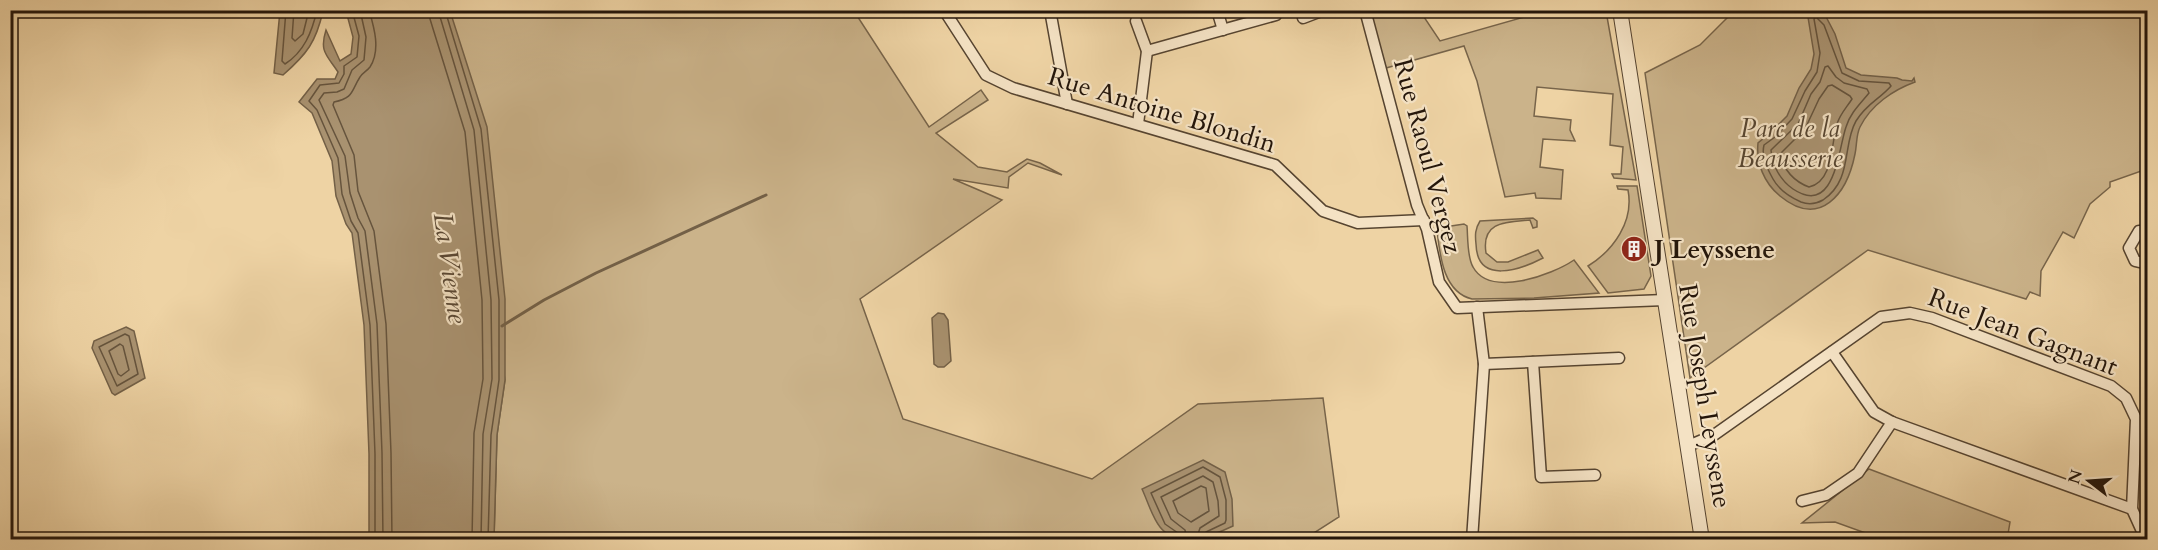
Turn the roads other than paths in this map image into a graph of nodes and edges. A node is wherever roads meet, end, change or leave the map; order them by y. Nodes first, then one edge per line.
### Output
1 (944, 10) edge
2 (1050, 10) edge
3 (1217, 10) edge
4 (1324, 10) edge
5 (1378, 10) edge
6 (1621, 11) edge
7 (1365, 13) edge
8 (1276, 15) dead end
9 (1303, 18) dead end
10 (1136, 21) dead end
11 (1223, 30) junction
12 (1147, 51) junction
13 (1067, 104) junction
14 (1138, 124) junction
15 (1424, 220) junction
16 (2148, 231) edge
17 (2148, 264) edge
18 (1665, 300) junction
19 (1477, 307) junction
20 (1832, 352) junction
21 (1619, 358) dead end
22 (1533, 362) junction
23 (1484, 364) junction
24 (1892, 422) junction
25 (1688, 446) junction
26 (1595, 475) dead end
27 (1802, 501) dead end
28 (2132, 509) junction
29 (1472, 540) edge
30 (1702, 540) edge
31 (2146, 540) edge

1 - 13 street, Rue Antoine Blondin
2 - 13 street
3 - 11 street
4 - 9 street
5 - 7 street
6 - 18 street, Rue Joseph Leyssene
7 - 15 street, Rue Raoul Vergez
8 - 11 street
10 - 12 street
11 - 12 street
12 - 14 street
13 - 14 street, Rue Antoine Blondin
14 - 15 street, Rue Antoine Blondin
15 - 19 street, Rue Raoul Vergez
16 - 17 street
18 - 19 street
18 - 25 street, Rue Joseph Leyssene
19 - 23 street
20 - 24 street
20 - 25 street, Rue Jean Gagnant
20 - 28 street, Rue Jean Gagnant
21 - 22 street
22 - 23 street
22 - 26 street
23 - 29 street
24 - 27 street
24 - 28 street
25 - 30 street, Rue Joseph Leyssene
28 - 31 street, Rue Jean Gagnant

